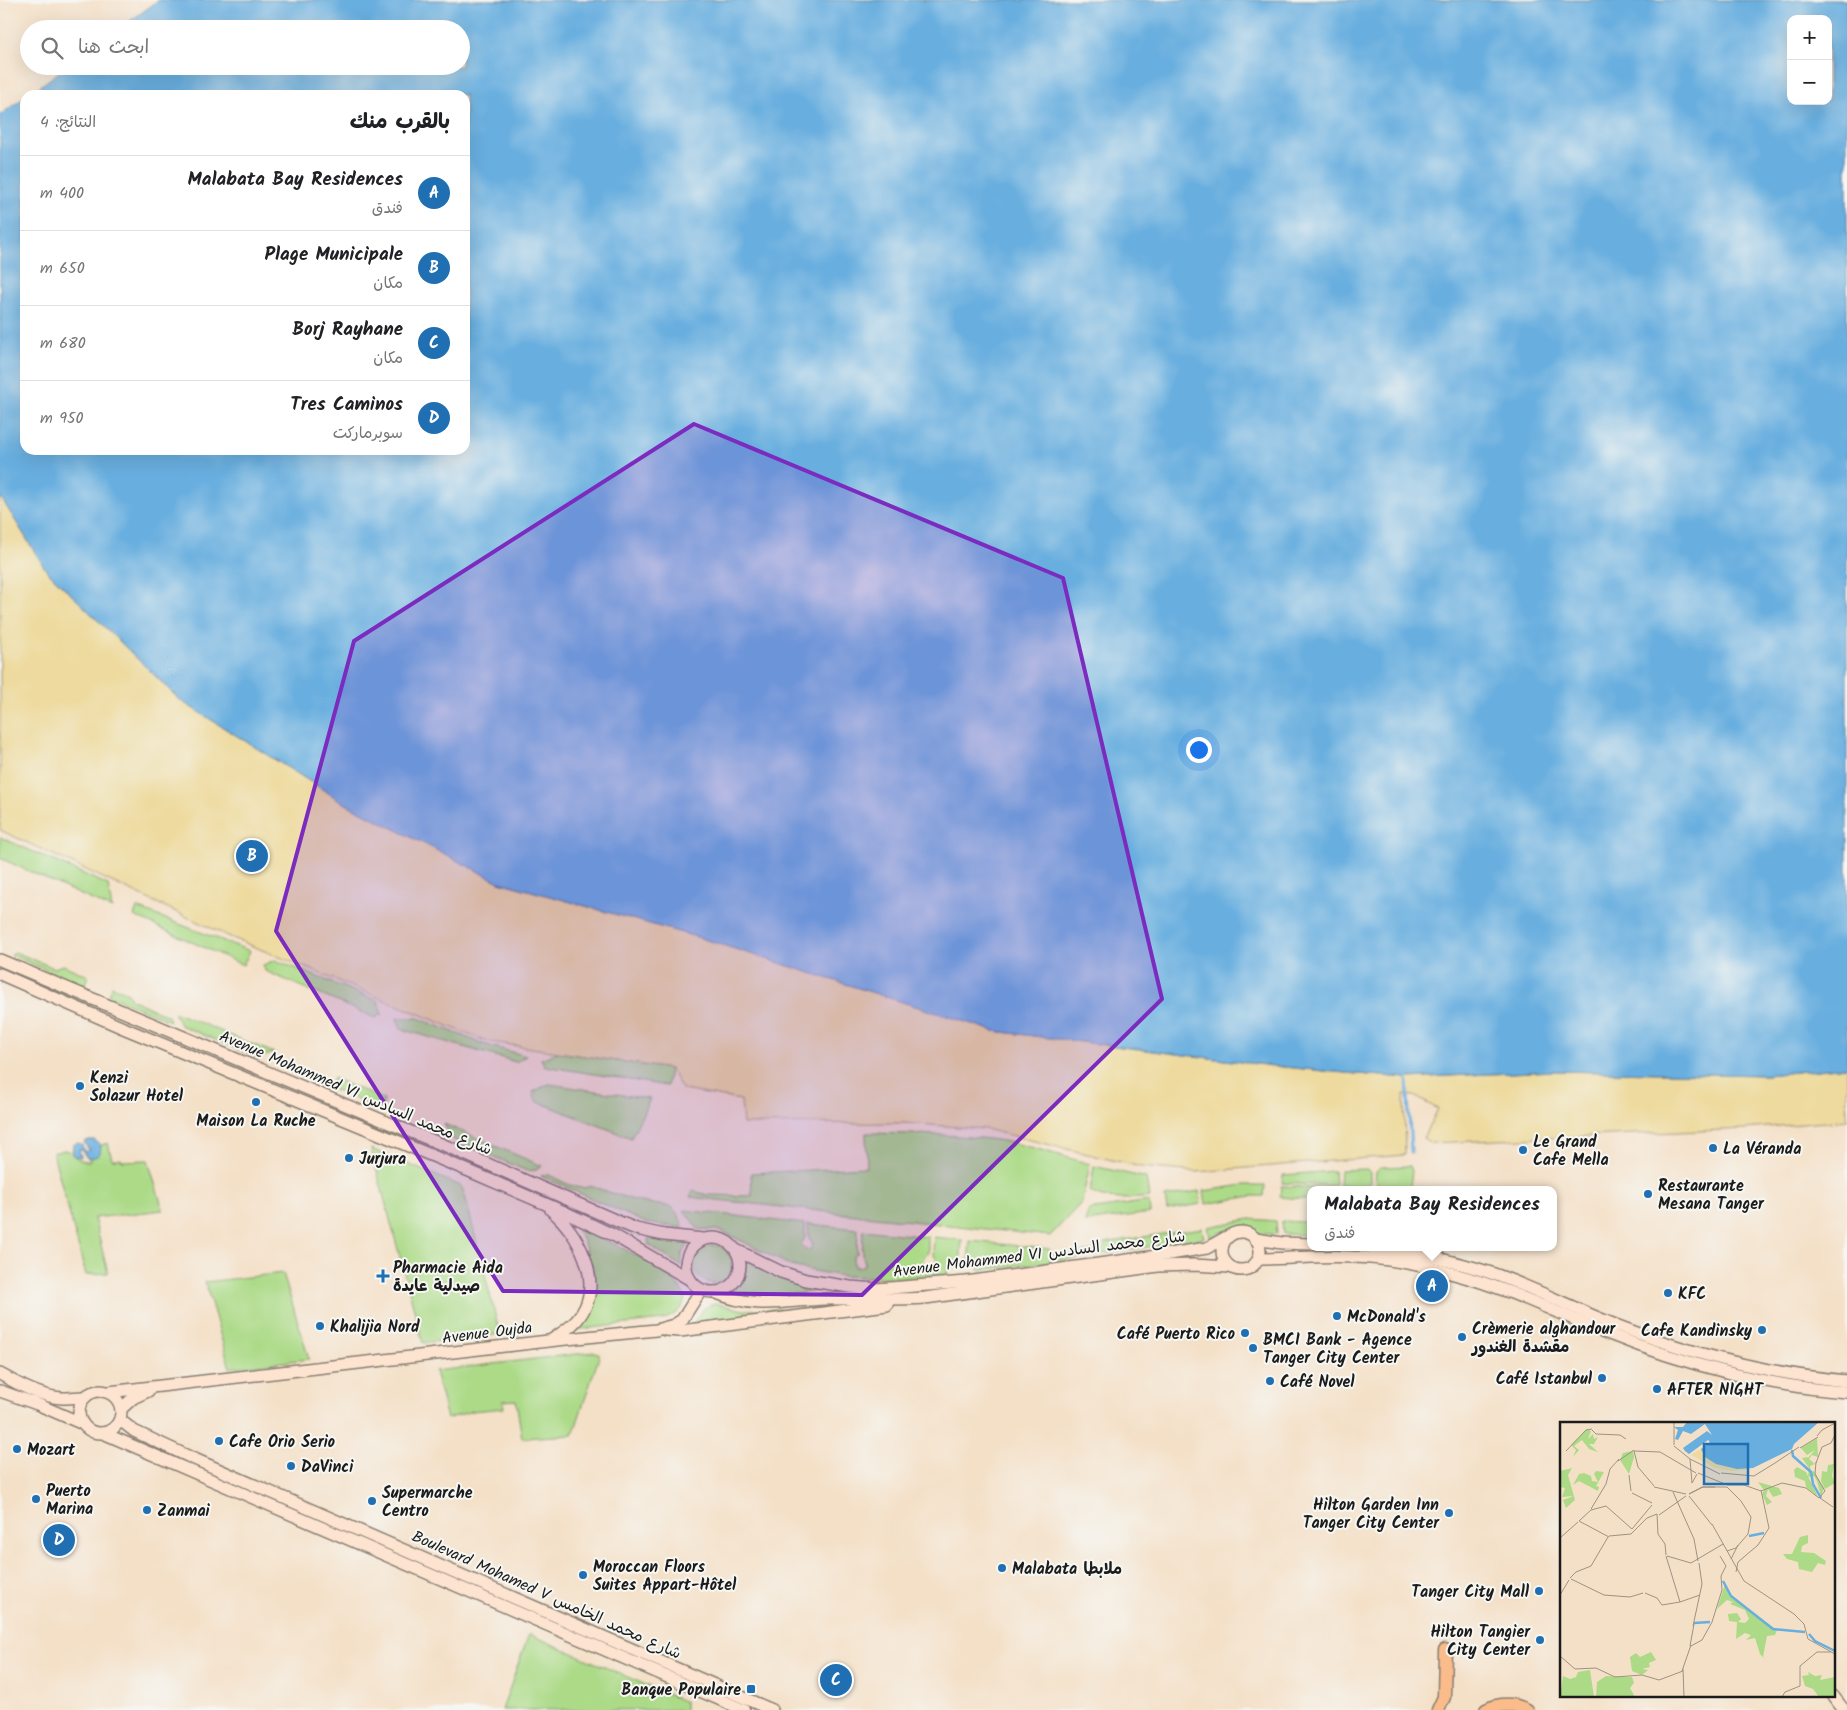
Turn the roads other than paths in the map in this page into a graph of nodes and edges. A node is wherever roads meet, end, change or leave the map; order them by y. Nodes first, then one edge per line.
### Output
1 (0, 960) edge
2 (0, 974) edge
3 (544, 1204) junction
4 (1230, 1235) junction
5 (703, 1239) junction
6 (1255, 1239) junction
7 (1307, 1244) edge
8 (736, 1250) junction
9 (1392, 1251) edge
10 (1259, 1259) junction
11 (1230, 1267) junction
12 (688, 1278) junction
13 (701, 1290) junction
14 (714, 1292) junction
15 (925, 1298) junction
16 (656, 1330) junction
17 (550, 1341) junction
18 (0, 1374) edge
19 (1847, 1381) edge
20 (156, 1387) junction
21 (0, 1391) edge
22 (109, 1392) junction
23 (1847, 1392) edge
24 (85, 1397) junction
25 (121, 1415) junction
26 (83, 1424) junction
27 (103, 1432) junction
28 (1445, 1650) dead end
29 (1834, 1697) edge
30 (744, 1710) edge
31 (772, 1710) edge
32 (1438, 1710) edge
33 (1486, 1710) edge
34 (1527, 1710) edge
35 (1844, 1710) edge

1 - 5 main road, Avenue Mohammed VI شارع محمد السادس
2 - 3 main road, Avenue Mohammed VI شارع محمد السادس
3 - 12 main road, Avenue Mohammed VI شارع محمد السادس
3 - 17 main road
4 - 6 main road
4 - 8 main road, Avenue Mohammed VI شارع محمد السادس
4 - 11 main road
5 - 8 main road
5 - 12 main road
6 - 7 main road
6 - 10 main road
8 - 14 main road
9 - 19 main road
10 - 11 main road
10 - 23 main road
11 - 15 main road, Avenue Mohammed VI شارع محمد السادس
12 - 13 main road
13 - 14 main road
13 - 16 main road, Avenue Oujda
14 - 15 main road, Avenue Mohammed VI شارع محمد السادس
15 - 16 main road
16 - 17 main road, Avenue Oujda
17 - 20 main road, Avenue Oujda
18 - 24 main road
20 - 22 main road, Avenue Oujda
20 - 25 main road
21 - 26 main road
22 - 24 main road
22 - 25 main road
24 - 26 main road
25 - 27 main road
25 - 31 main road, Boulevard Mohamed V شارع محمد الخامس
26 - 27 main road
27 - 30 main road, Boulevard Mohamed V شارع محمد الخامس
28 - 32 main road
29 - 35 main road
33 - 34 main road

